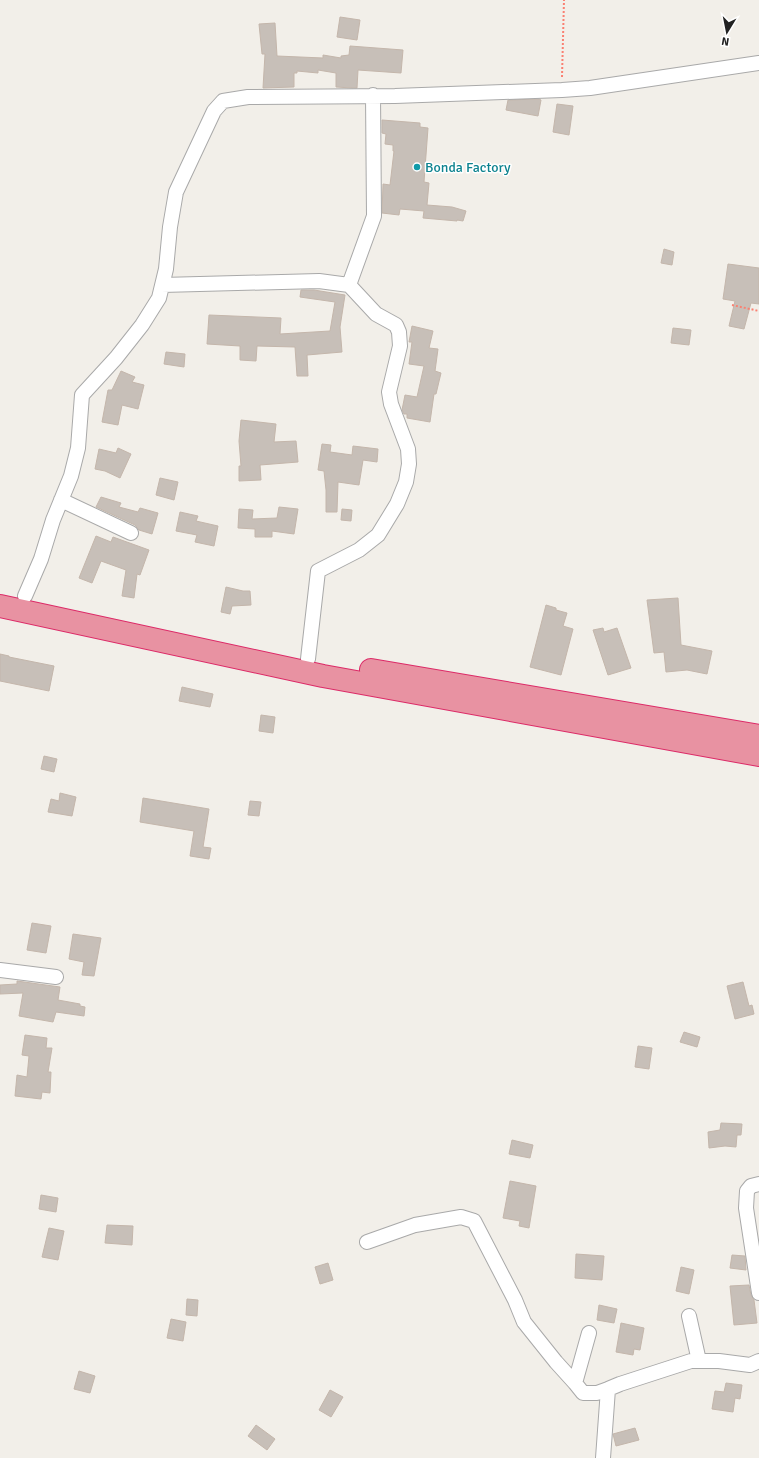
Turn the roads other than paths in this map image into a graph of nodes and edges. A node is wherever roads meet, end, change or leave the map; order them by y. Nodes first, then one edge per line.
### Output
1 (759, 62) edge
2 (741, 66) junction
3 (759, 70) edge
4 (373, 95) junction
5 (162, 285) junction
6 (349, 285) junction
7 (61, 500) junction
8 (132, 533) dead end
9 (0, 590) edge
10 (25, 596) junction
11 (0, 606) edge
12 (308, 659) junction
13 (759, 736) edge
14 (759, 755) edge
15 (0, 970) edge
16 (56, 977) dead end
17 (759, 1184) edge
18 (367, 1242) dead end
19 (759, 1293) edge
20 (689, 1316) dead end
21 (589, 1333) dead end
22 (699, 1361) junction
23 (759, 1361) edge
24 (575, 1383) junction
25 (608, 1389) junction
26 (603, 1458) edge

1 - 2 street
2 - 3 street
2 - 4 street
4 - 5 street
4 - 6 street
5 - 6 street
5 - 7 street
6 - 12 street
7 - 8 street
7 - 10 street
9 - 10 highway
10 - 12 highway
11 - 14 highway
12 - 13 highway
15 - 16 street
17 - 19 street
18 - 24 street
20 - 22 street
21 - 24 street
22 - 23 street
22 - 25 street
24 - 25 street
25 - 26 street

